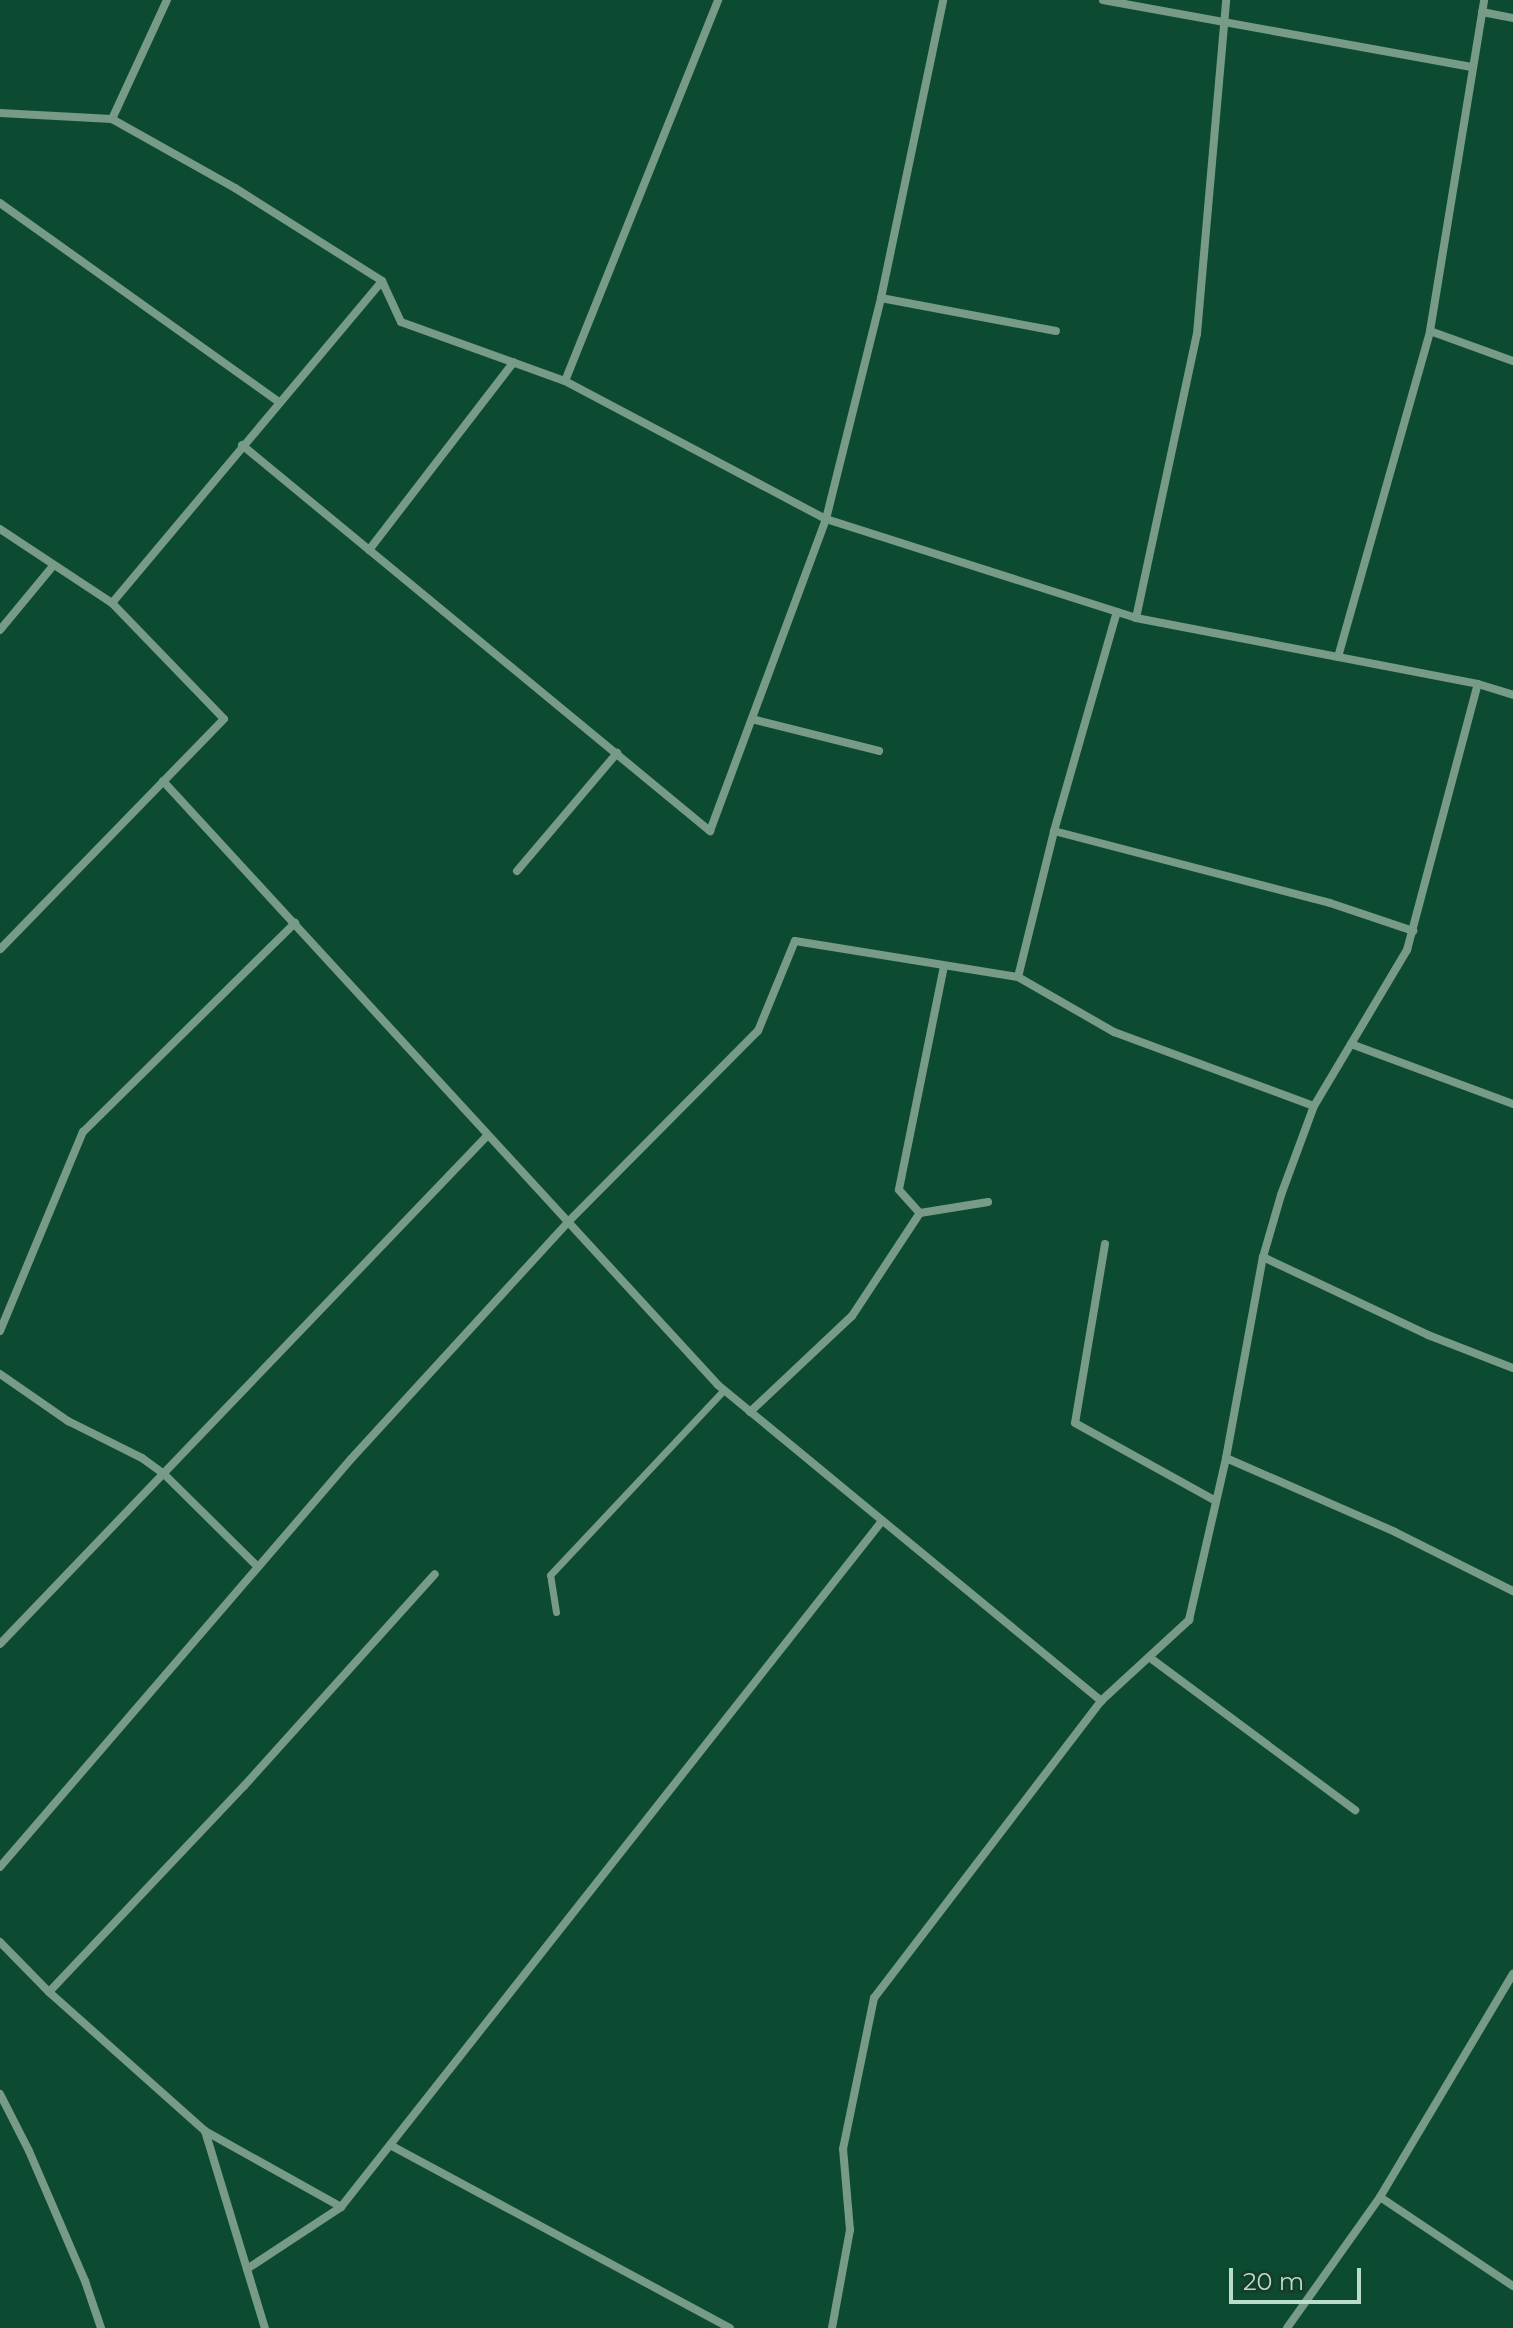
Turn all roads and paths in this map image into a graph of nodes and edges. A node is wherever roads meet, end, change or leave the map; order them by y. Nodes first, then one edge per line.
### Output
1 (167, 0) edge
2 (718, 0) edge
3 (943, 0) edge
4 (1103, 0) edge
5 (1226, 0) edge
6 (1484, 0) edge
7 (1482, 12) junction
8 (1513, 18) edge
9 (1223, 24) junction
10 (1473, 67) junction
11 (0, 113) edge
12 (112, 119) junction
13 (0, 203) edge
14 (382, 281) junction
15 (881, 298) junction
16 (1056, 331) dead end
17 (1430, 331) junction
18 (1513, 361) edge
19 (514, 362) junction
20 (565, 381) junction
21 (279, 402) junction
22 (242, 445) junction
23 (826, 519) junction
24 (0, 529) edge
25 (369, 550) junction
26 (53, 566) junction
27 (112, 603) junction
28 (1117, 612) junction
29 (1136, 618) junction
30 (0, 630) edge
31 (1338, 657) junction
32 (1478, 684) junction
33 (1513, 695) edge
34 (752, 719) junction
35 (879, 751) dead end
36 (617, 753) junction
37 (163, 781) junction
38 (1054, 831) junction
39 (517, 871) dead end
40 (295, 923) junction
41 (1413, 931) junction
42 (0, 949) edge
43 (944, 966) junction
44 (1018, 977) junction
45 (1351, 1044) junction
46 (1513, 1104) edge
47 (1314, 1106) junction
48 (488, 1135) junction
49 (988, 1202) dead end
50 (920, 1213) junction
51 (568, 1222) junction
52 (1105, 1244) dead end
53 (1263, 1257) junction
54 (0, 1331) edge
55 (1513, 1368) edge
56 (0, 1374) edge
57 (724, 1390) junction
58 (750, 1412) junction
59 (1226, 1458) junction
60 (164, 1474) junction
61 (1216, 1501) junction
62 (882, 1521) junction
63 (258, 1567) junction
64 (435, 1574) dead end
65 (1513, 1591) edge
66 (556, 1612) dead end
67 (0, 1644) edge
68 (1149, 1657) junction
69 (1101, 1701) junction
70 (1355, 1810) dead end
71 (0, 1867) edge
72 (0, 1942) edge
73 (1513, 1974) edge
74 (49, 1992) junction
75 (0, 2094) edge
76 (205, 2131) junction
77 (390, 2145) junction
78 (1380, 2197) junction
79 (341, 2207) junction
80 (247, 2269) junction
81 (1513, 2286) edge
82 (101, 2328) edge
83 (265, 2328) edge
84 (730, 2328) edge
85 (832, 2328) edge
86 (1287, 2328) edge

1 - 12 street
2 - 20 street
3 - 15 street
4 - 9 street
5 - 9 street
6 - 7 street
7 - 8 street
7 - 10 street
9 - 10 street
9 - 29 street
10 - 17 street
11 - 12 street
12 - 14 street
13 - 21 street
14 - 19 street
14 - 21 street
15 - 16 street
15 - 23 street
17 - 18 street
17 - 31 street
19 - 20 street
19 - 25 street
20 - 23 street
21 - 22 street
22 - 25 street
22 - 27 street
23 - 28 street
23 - 34 street
24 - 26 street
25 - 36 street
26 - 27 street
26 - 30 street
27 - 37 street
28 - 29 street
28 - 38 street
29 - 31 street
31 - 32 street
32 - 33 street
32 - 41 street
34 - 35 street
34 - 36 street
36 - 39 street
37 - 40 street
37 - 42 street
38 - 41 street
38 - 44 street
40 - 48 street
40 - 54 street
41 - 45 street
43 - 44 street
43 - 50 street
43 - 51 street
44 - 47 street
45 - 46 street
45 - 47 street
47 - 53 street
48 - 51 street
48 - 60 street
49 - 50 street
50 - 58 street
51 - 57 street
51 - 63 street
52 - 61 street
53 - 55 street
53 - 59 street
56 - 60 street
57 - 58 street
57 - 66 street
58 - 62 street
59 - 61 street
59 - 65 street
60 - 63 street
60 - 67 street
61 - 68 street
62 - 69 street
62 - 77 street
63 - 71 street
64 - 74 street
68 - 69 street
68 - 70 street
69 - 85 street
72 - 74 street
73 - 78 street
74 - 76 street
75 - 82 street
76 - 79 street
76 - 80 street
77 - 79 street
77 - 84 street
78 - 81 street
78 - 86 street
79 - 80 street
80 - 83 street

